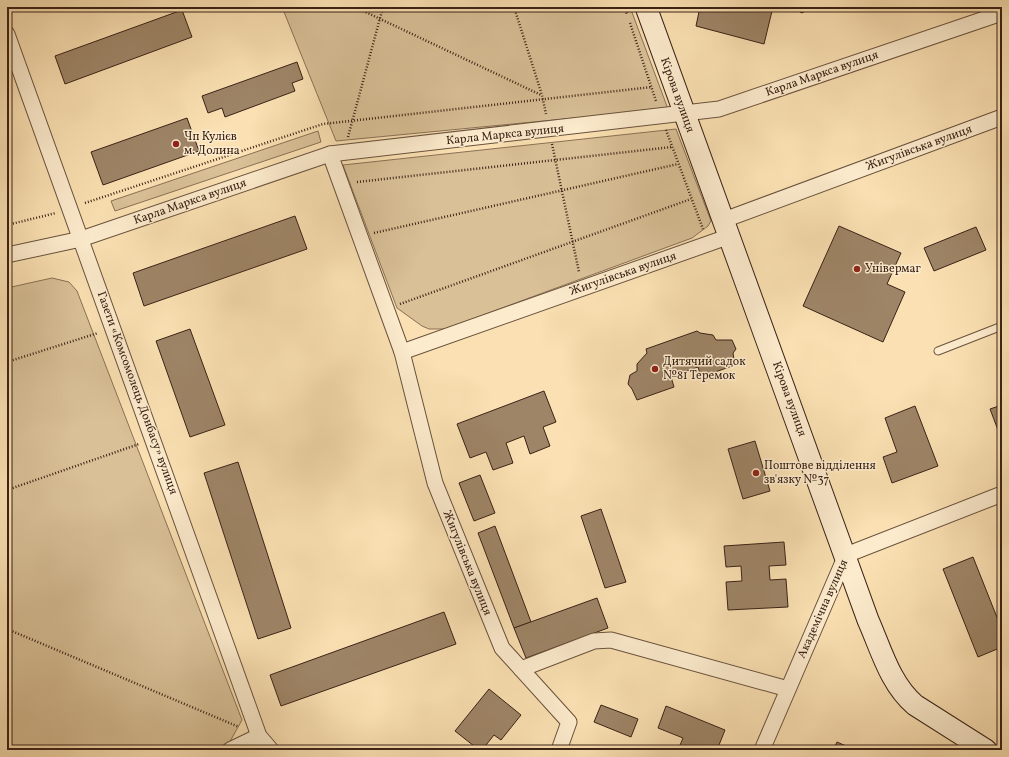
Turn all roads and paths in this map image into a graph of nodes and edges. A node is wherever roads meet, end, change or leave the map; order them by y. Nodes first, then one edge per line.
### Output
1 (33, 7) edge
2 (56, 7) edge
3 (355, 7) edge
4 (383, 7) edge
5 (514, 7) edge
6 (646, 7) edge
7 (1002, 13) edge
8 (380, 19) junction
9 (7, 34) edge
10 (542, 95) junction
11 (684, 115) junction
12 (1002, 118) edge
13 (549, 130) junction
14 (672, 147) dead end
15 (351, 152) junction
16 (330, 154) junction
17 (555, 160) junction
18 (678, 164) dead end
19 (562, 190) junction
20 (691, 199) dead end
21 (727, 228) junction
22 (360, 236) junction
23 (81, 239) junction
24 (572, 241) junction
25 (7, 255) edge
26 (582, 288) junction
27 (386, 309) junction
28 (1002, 326) edge
29 (113, 328) junction
30 (938, 351) dead end
31 (402, 352) junction
32 (7, 362) edge
33 (153, 439) junction
34 (7, 490) edge
35 (1002, 494) edge
36 (846, 555) junction
37 (7, 629) edge
38 (521, 669) junction
39 (788, 689) junction
40 (259, 736) junction
41 (230, 750) edge
42 (272, 750) edge
43 (559, 750) edge
44 (762, 750) edge
45 (986, 750) edge

1 - 2 path
3 - 8 path
4 - 8 path
5 - 10 path
6 - 11 main road, Кірова вулиця
7 - 11 street, Карла Маркса вулиця
8 - 10 path
8 - 15 path
9 - 23 street, Газети «Комсомолець Донбасу» вулиця
10 - 13 path
11 - 13 street, Карла Маркса вулиця
11 - 21 main road, Кірова вулиця
12 - 21 street, Жигулівська вулиця
13 - 15 street, Карла Маркса вулиця
13 - 17 path
14 - 17 path
15 - 16 street, Карла Маркса вулиця
15 - 17 path
16 - 22 street, Жигулівська вулиця
16 - 23 street, Карла Маркса вулиця
17 - 19 path
18 - 19 path
19 - 22 path
19 - 24 path
20 - 24 path
21 - 26 street, Жигулівська вулиця
21 - 36 main road, Кірова вулиця
22 - 27 street, Жигулівська вулиця
23 - 25 street, Карла Маркса вулиця
23 - 29 street, Газети «Комсомолець Донбасу» вулиця
24 - 26 path
24 - 27 path
26 - 31 street, Жигулівська вулиця
27 - 31 street, Жигулівська вулиця
28 - 30 lane
29 - 32 path
29 - 33 street, Газети «Комсомолець Донбасу» вулиця
31 - 38 street, Жигулівська вулиця
33 - 34 path
33 - 40 street, Газети «Комсомолець Донбасу» вулиця
35 - 36 street, Академічна вулиця
36 - 39 street, Академічна вулиця
36 - 45 main road, Кірова вулиця
37 - 40 path
38 - 39 street
38 - 43 street, Жигулівська вулиця
39 - 44 street, Академічна вулиця
40 - 41 street
40 - 42 street, Газети «Комсомолець Донбасу» вулиця

